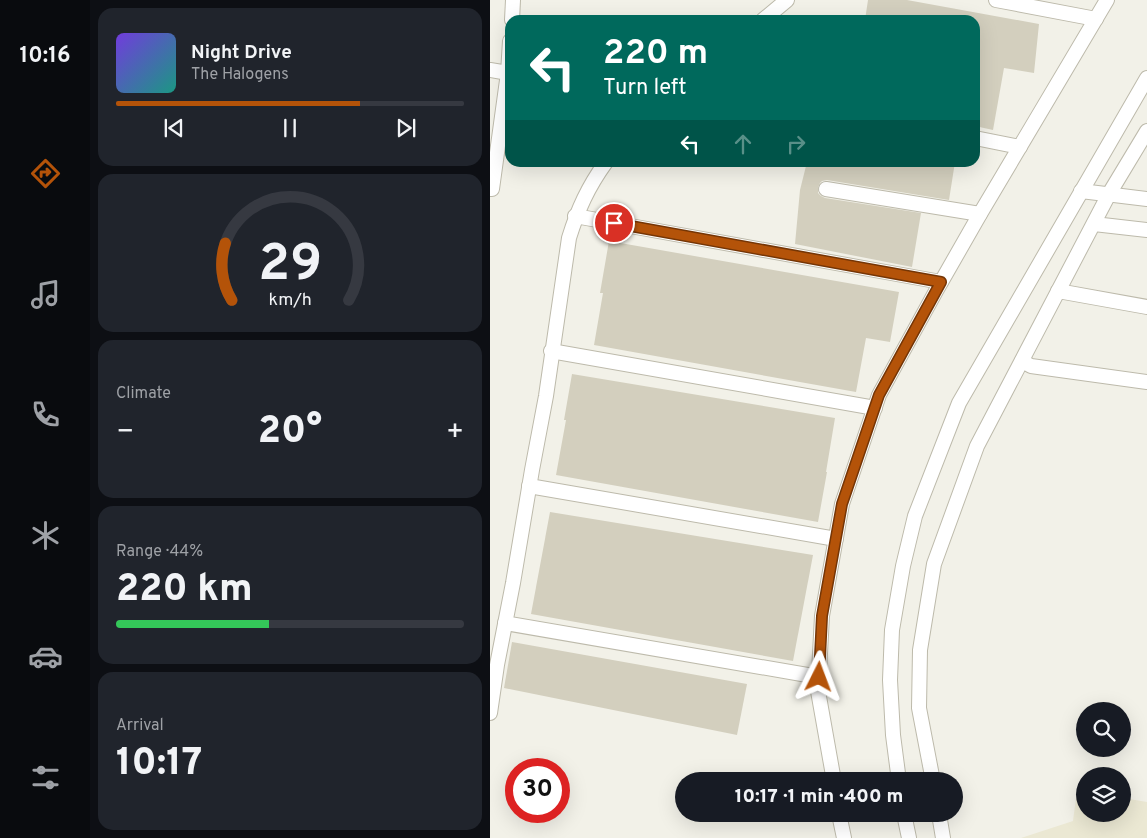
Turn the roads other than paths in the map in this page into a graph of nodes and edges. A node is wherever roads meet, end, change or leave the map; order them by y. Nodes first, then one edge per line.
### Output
1 (513, 0) edge
2 (786, 0) edge
3 (996, 0) edge
4 (1107, 0) edge
5 (512, 15) edge
6 (769, 15) edge
7 (1096, 19) junction
8 (490, 70) edge
9 (505, 72) edge
10 (1147, 78) edge
11 (505, 94) edge
12 (1147, 131) edge
13 (980, 139) edge
14 (1020, 147) junction
15 (602, 167) edge
16 (490, 189) edge
17 (826, 189) dead end
18 (1081, 191) junction
19 (1109, 194) junction
20 (1147, 199) edge
21 (980, 214) junction
22 (576, 216) junction
23 (1094, 224) junction
24 (1147, 230) edge
25 (941, 282) junction
26 (1058, 291) junction
27 (1147, 307) edge
28 (551, 351) junction
29 (1022, 361) junction
30 (1147, 382) edge
31 (875, 408) junction
32 (529, 486) junction
33 (836, 539) junction
34 (506, 623) junction
35 (819, 677) junction
36 (490, 713) edge
37 (832, 772) edge
38 (898, 772) edge
39 (931, 772) edge
40 (841, 822) edge
41 (906, 822) edge
42 (940, 822) edge
43 (844, 838) edge
44 (909, 838) edge
45 (943, 838) edge

1 - 5 street
2 - 6 street
3 - 7 street
4 - 7 street
7 - 14 street
8 - 9 street
10 - 18 street
11 - 16 street
12 - 19 street
13 - 14 street
14 - 21 street
15 - 22 street
17 - 21 street
18 - 19 street
18 - 38 street
19 - 20 street
19 - 23 street
21 - 25 street
22 - 25 street
22 - 28 street
23 - 24 street
23 - 26 street
25 - 31 street
26 - 27 street
26 - 29 street
28 - 31 street
28 - 32 street
29 - 30 street
29 - 39 street
31 - 33 street
32 - 33 street
32 - 34 street
33 - 35 street
34 - 35 street
34 - 36 street
35 - 37 street
40 - 43 street
41 - 44 street
42 - 45 street

